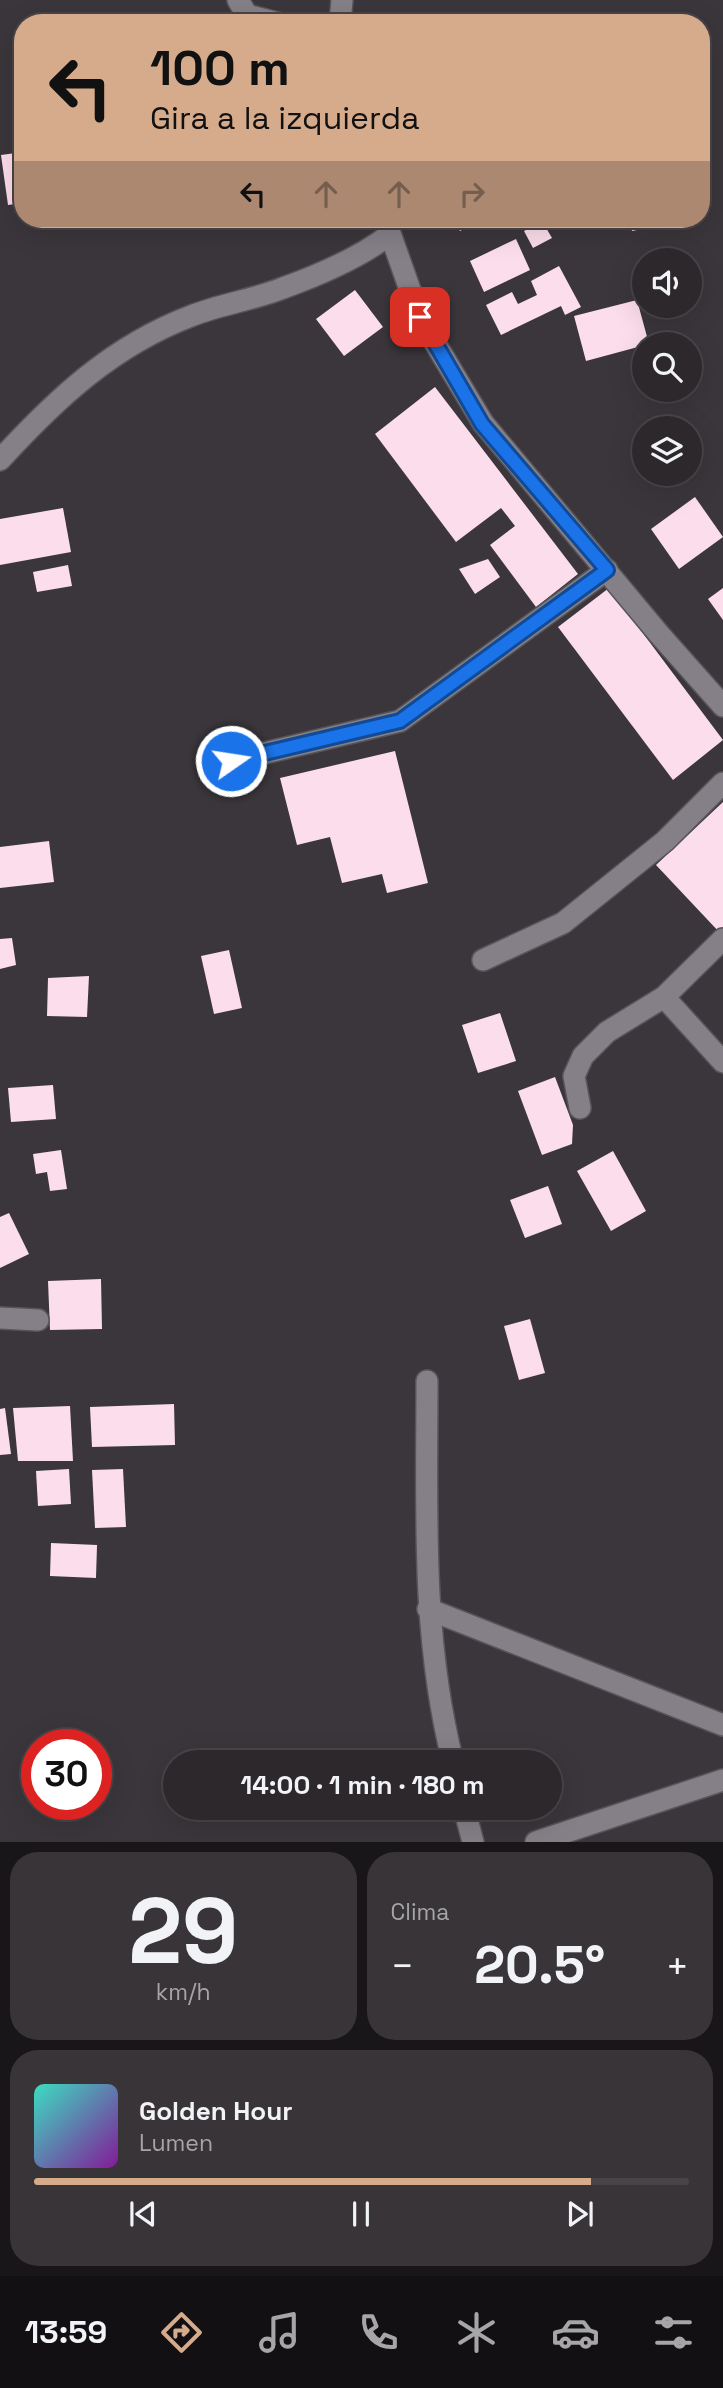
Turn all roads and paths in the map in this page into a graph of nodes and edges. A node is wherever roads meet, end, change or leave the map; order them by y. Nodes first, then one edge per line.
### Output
1 (386, 228) edge
2 (387, 228) edge
3 (0, 460) edge
4 (607, 570) junction
5 (723, 706) edge
6 (231, 761) dead end
7 (723, 783) edge
8 (723, 939) edge
9 (483, 960) dead end
10 (664, 997) junction
11 (723, 1062) edge
12 (580, 1108) dead end
13 (0, 1318) edge
14 (38, 1320) dead end
15 (427, 1381) dead end
16 (428, 1609) junction
17 (723, 1726) edge
18 (450, 1750) edge
19 (723, 1780) edge
20 (467, 1820) edge
21 (473, 1842) edge
22 (536, 1842) edge

1 - 3 street
2 - 4 street
4 - 5 street
4 - 6 street
7 - 9 street
8 - 10 street
10 - 11 street
10 - 12 street
13 - 14 street
15 - 16 street
16 - 17 street
16 - 18 street
19 - 22 street
20 - 21 street

